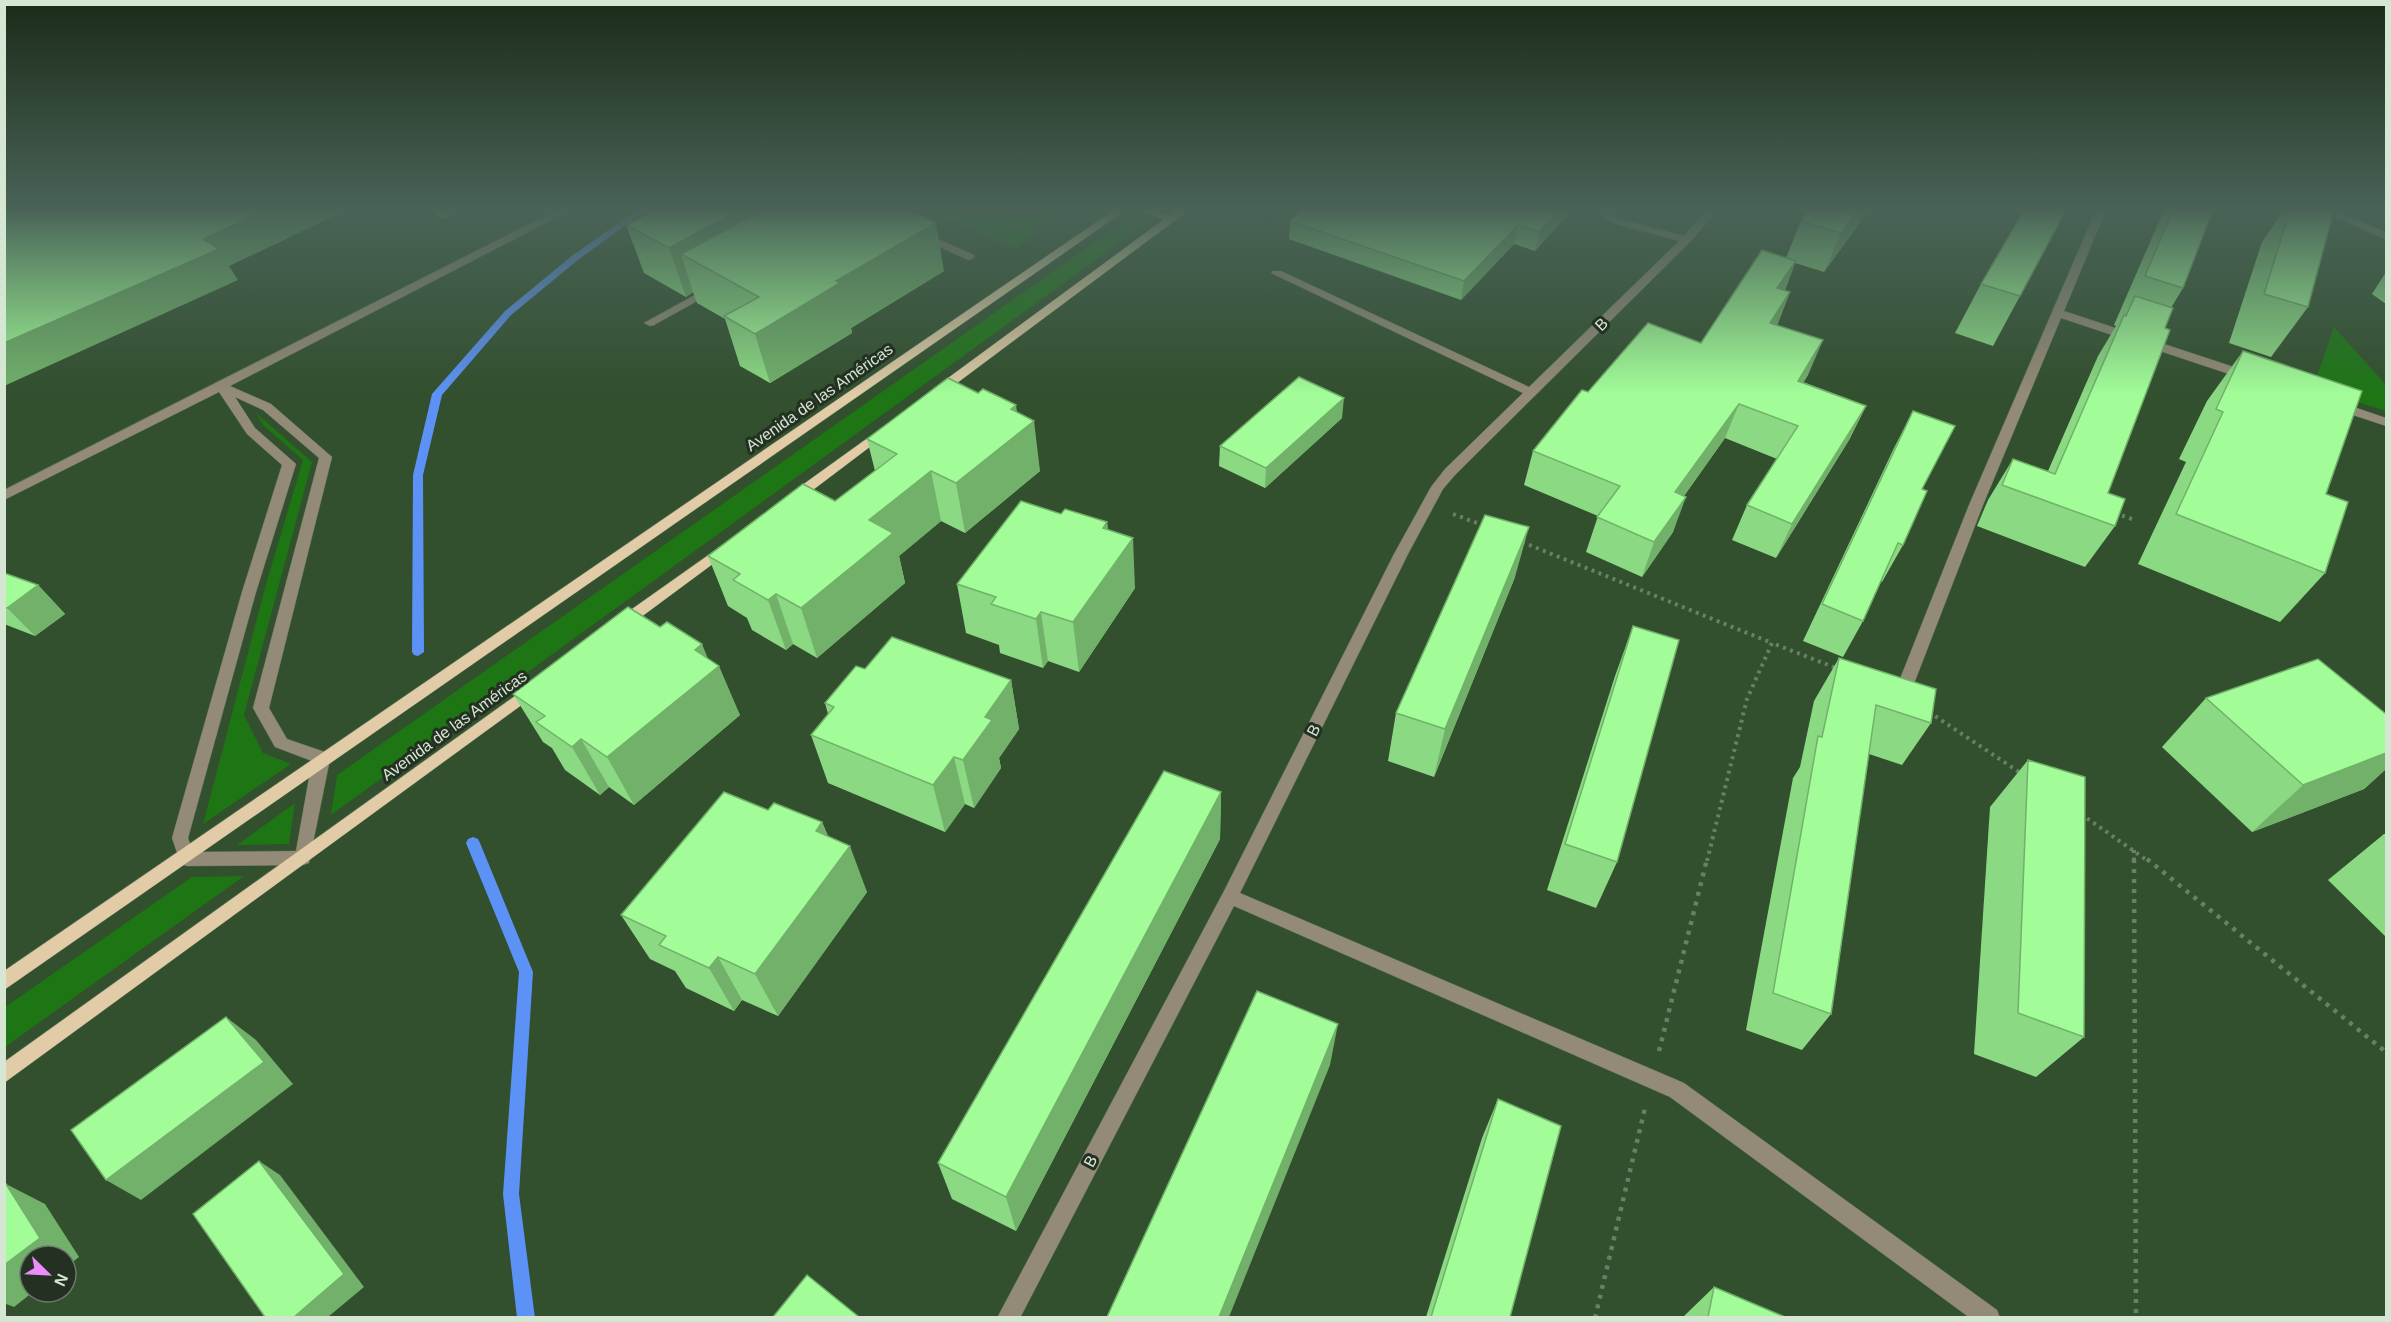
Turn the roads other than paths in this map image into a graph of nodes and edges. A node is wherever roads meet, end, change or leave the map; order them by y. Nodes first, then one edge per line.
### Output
1 (446, 272) edge
2 (1032, 272) edge
3 (1100, 272) edge
4 (1654, 272) edge
5 (2075, 272) edge
6 (1277, 273) dead end
7 (721, 284) edge
8 (2057, 313) junction
9 (650, 323) dead end
10 (2264, 381) edge
11 (222, 387) junction
12 (1532, 393) junction
13 (2319, 399) edge
14 (920, 404) edge
15 (2386, 422) edge
16 (891, 426) edge
17 (4, 496) edge
18 (775, 511) edge
19 (737, 539) edge
20 (611, 632) edge
21 (544, 681) edge
22 (1902, 694) edge
23 (321, 764) junction
24 (186, 857) junction
25 (303, 858) junction
26 (1230, 896) junction
27 (4, 982) edge
28 (4, 1074) edge
29 (1008, 1317) edge
30 (1989, 1317) edge

1 - 11 street
2 - 23 main road, Avenida de las Américas
3 - 14 main road
4 - 12 street, B
5 - 8 street
6 - 12 street
7 - 9 street
8 - 10 street
8 - 22 street
11 - 17 street
11 - 23 street
11 - 24 street
12 - 26 street, B
13 - 15 street
16 - 18 main road
19 - 20 main road
21 - 25 main road, Avenida de las Américas
23 - 24 main road, Avenida de las Américas
23 - 25 street
24 - 25 street
24 - 27 main road, Avenida de las Américas
25 - 28 main road, Avenida de las Américas
26 - 29 street, B
26 - 30 street

